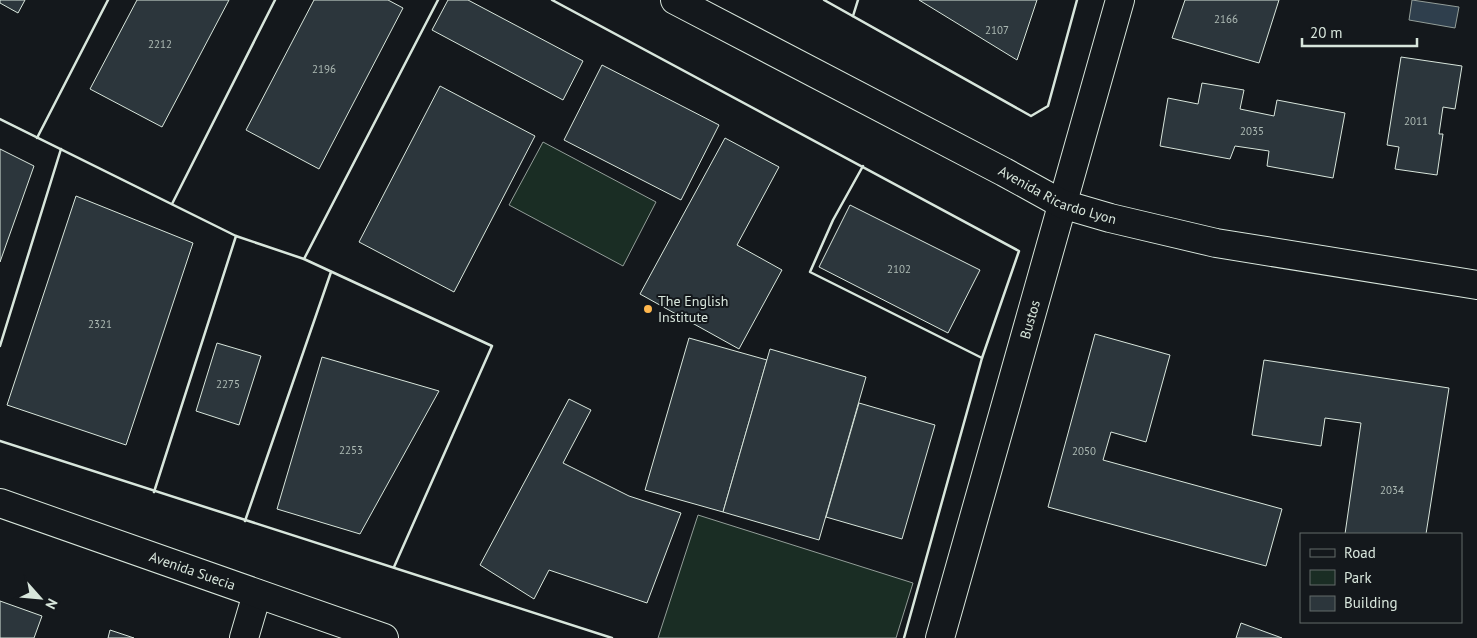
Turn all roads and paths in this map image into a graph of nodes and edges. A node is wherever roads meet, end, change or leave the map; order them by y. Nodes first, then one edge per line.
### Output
1 (674, 0) edge
2 (1120, 0) edge
3 (1062, 204) junction
4 (1477, 285) edge
5 (0, 503) edge
6 (257, 594) junction
7 (244, 638) edge
8 (384, 638) edge
9 (940, 638) edge

1 - 3 street, Avenida Ricardo Lyon
2 - 3 street, Bustos
3 - 4 street, Avenida Ricardo Lyon
3 - 9 street, Bustos
5 - 6 street, Avenida Suecia
6 - 7 street
6 - 8 street, Avenida Suecia

